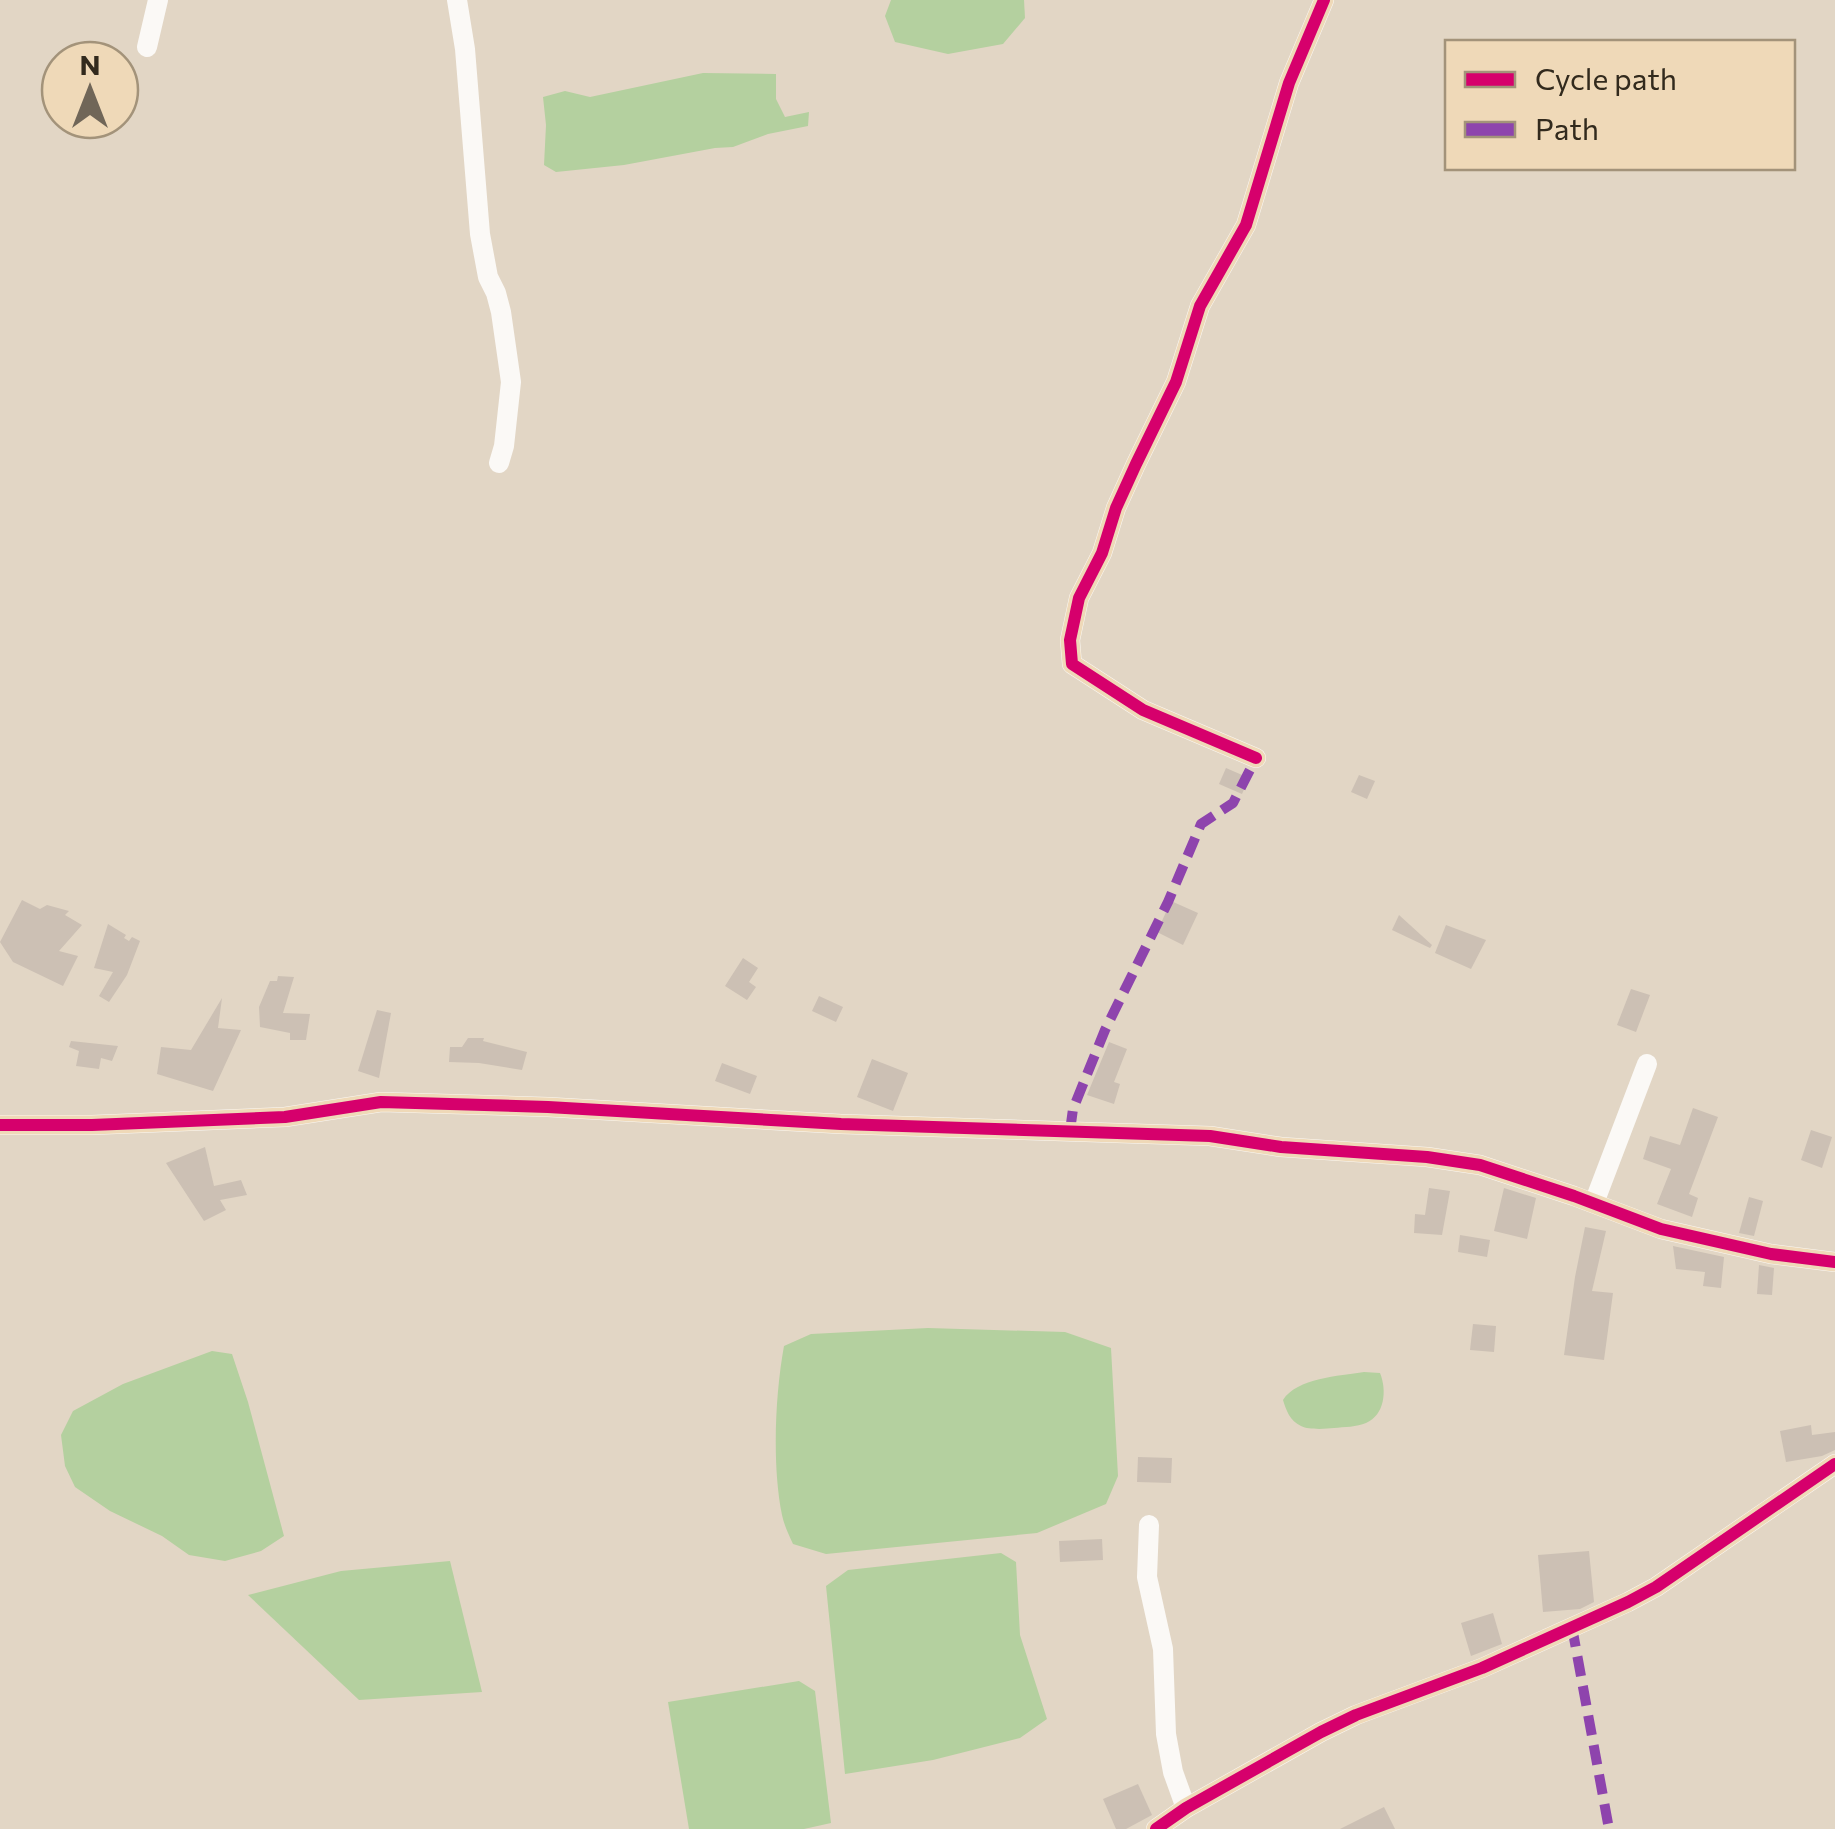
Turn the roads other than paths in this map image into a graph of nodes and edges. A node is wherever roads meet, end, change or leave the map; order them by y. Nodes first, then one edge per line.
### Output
1 (158, 0) edge
2 (457, 0) edge
3 (1324, 0) edge
4 (147, 47) dead end
5 (498, 463) dead end
6 (1256, 758) dead end
7 (1647, 1064) dead end
8 (0, 1125) edge
9 (1594, 1203) junction
10 (1835, 1262) edge
11 (1835, 1464) edge
12 (1149, 1525) dead end
13 (1186, 1808) junction
14 (1156, 1829) edge

1 - 4 street
2 - 5 street
3 - 6 street
7 - 9 street
8 - 9 street
9 - 10 street
11 - 13 street
12 - 13 street
13 - 14 street

